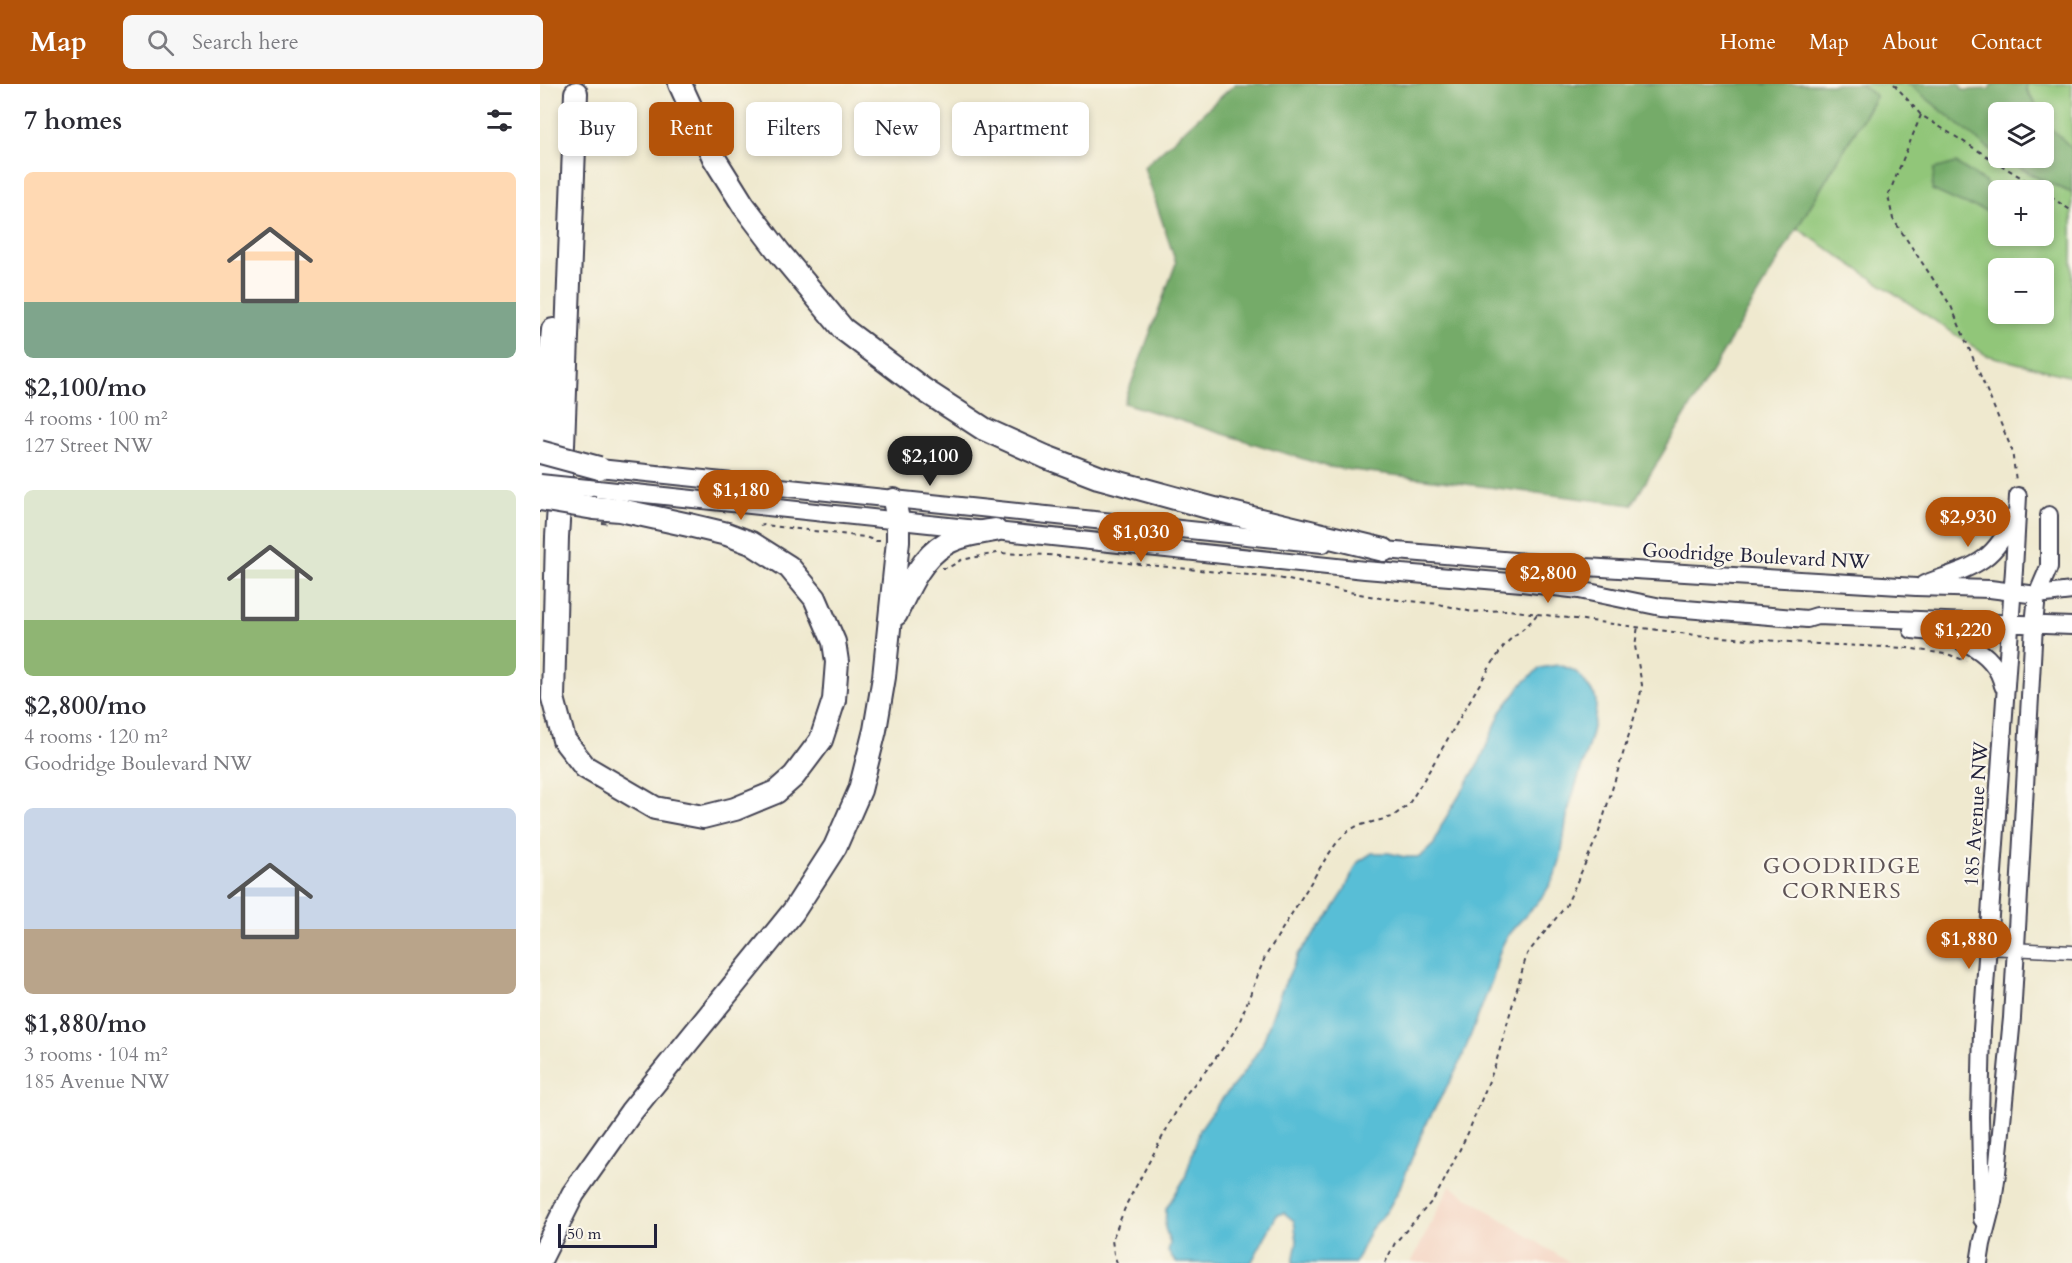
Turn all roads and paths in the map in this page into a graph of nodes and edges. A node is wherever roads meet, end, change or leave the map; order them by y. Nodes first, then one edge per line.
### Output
1 (680, 84) edge
2 (1894, 84) edge
3 (577, 89) edge
4 (1921, 115) junction
5 (2024, 180) edge
6 (2054, 199) edge
7 (2072, 211) edge
8 (540, 453) edge
9 (540, 462) edge
10 (599, 468) junction
11 (540, 469) edge
12 (540, 483) edge
13 (591, 498) junction
14 (540, 499) edge
15 (2018, 500) junction
16 (2049, 515) dead end
17 (896, 520) junction
18 (611, 524) dead end
19 (616, 526) dead end
20 (995, 530) junction
21 (750, 543) junction
22 (1383, 550) junction
23 (931, 556) junction
24 (1916, 587) junction
25 (2013, 590) junction
26 (2072, 591) edge
27 (2037, 595) junction
28 (1538, 614) junction
29 (1807, 619) junction
30 (2010, 624) junction
31 (2034, 625) junction
32 (890, 626) junction
33 (1638, 626) junction
34 (2072, 626) edge
35 (1973, 666) dead end
36 (2005, 698) junction
37 (1988, 948) junction
38 (2016, 950) junction
39 (2072, 952) edge
40 (1982, 1244) junction
41 (540, 1260) edge
42 (1117, 1263) edge
43 (1385, 1263) edge
44 (1979, 1263) edge

1 - 22 highway
2 - 4 path
3 - 11 highway
3 - 21 highway
4 - 5 path
4 - 15 path
6 - 7 path
8 - 10 highway, bridge
9 - 10 main road, bridge
10 - 17 main road
12 - 13 main road, bridge
13 - 14 highway, bridge
13 - 17 main road
13 - 21 highway
15 - 24 main road
15 - 25 main road, 185 Avenue NW
16 - 27 main road, 185 Avenue NW
17 - 20 main road
17 - 21 path
17 - 22 main road, Goodridge Boulevard NW
17 - 32 highway
18 - 19 path
20 - 23 highway
20 - 29 main road
22 - 24 main road, Goodridge Boulevard NW
23 - 28 path
23 - 32 highway
24 - 25 main road, Goodridge Boulevard NW
25 - 27 main road, Goodridge Boulevard NW
25 - 30 main road, 185 Avenue NW
26 - 27 main road, Goodridge Boulevard NW
27 - 31 main road, 185 Avenue NW
28 - 33 path
28 - 42 path
29 - 30 main road
29 - 36 main road
30 - 31 main road
30 - 36 main road, 185 Avenue NW
31 - 34 main road
31 - 38 main road, 185 Avenue NW
32 - 41 highway
33 - 35 path
33 - 43 path
36 - 37 main road, 185 Avenue NW
37 - 38 street
37 - 40 main road, 185 Avenue NW
38 - 39 street
38 - 40 main road, 185 Avenue NW
40 - 44 main road, 185 Avenue NW

